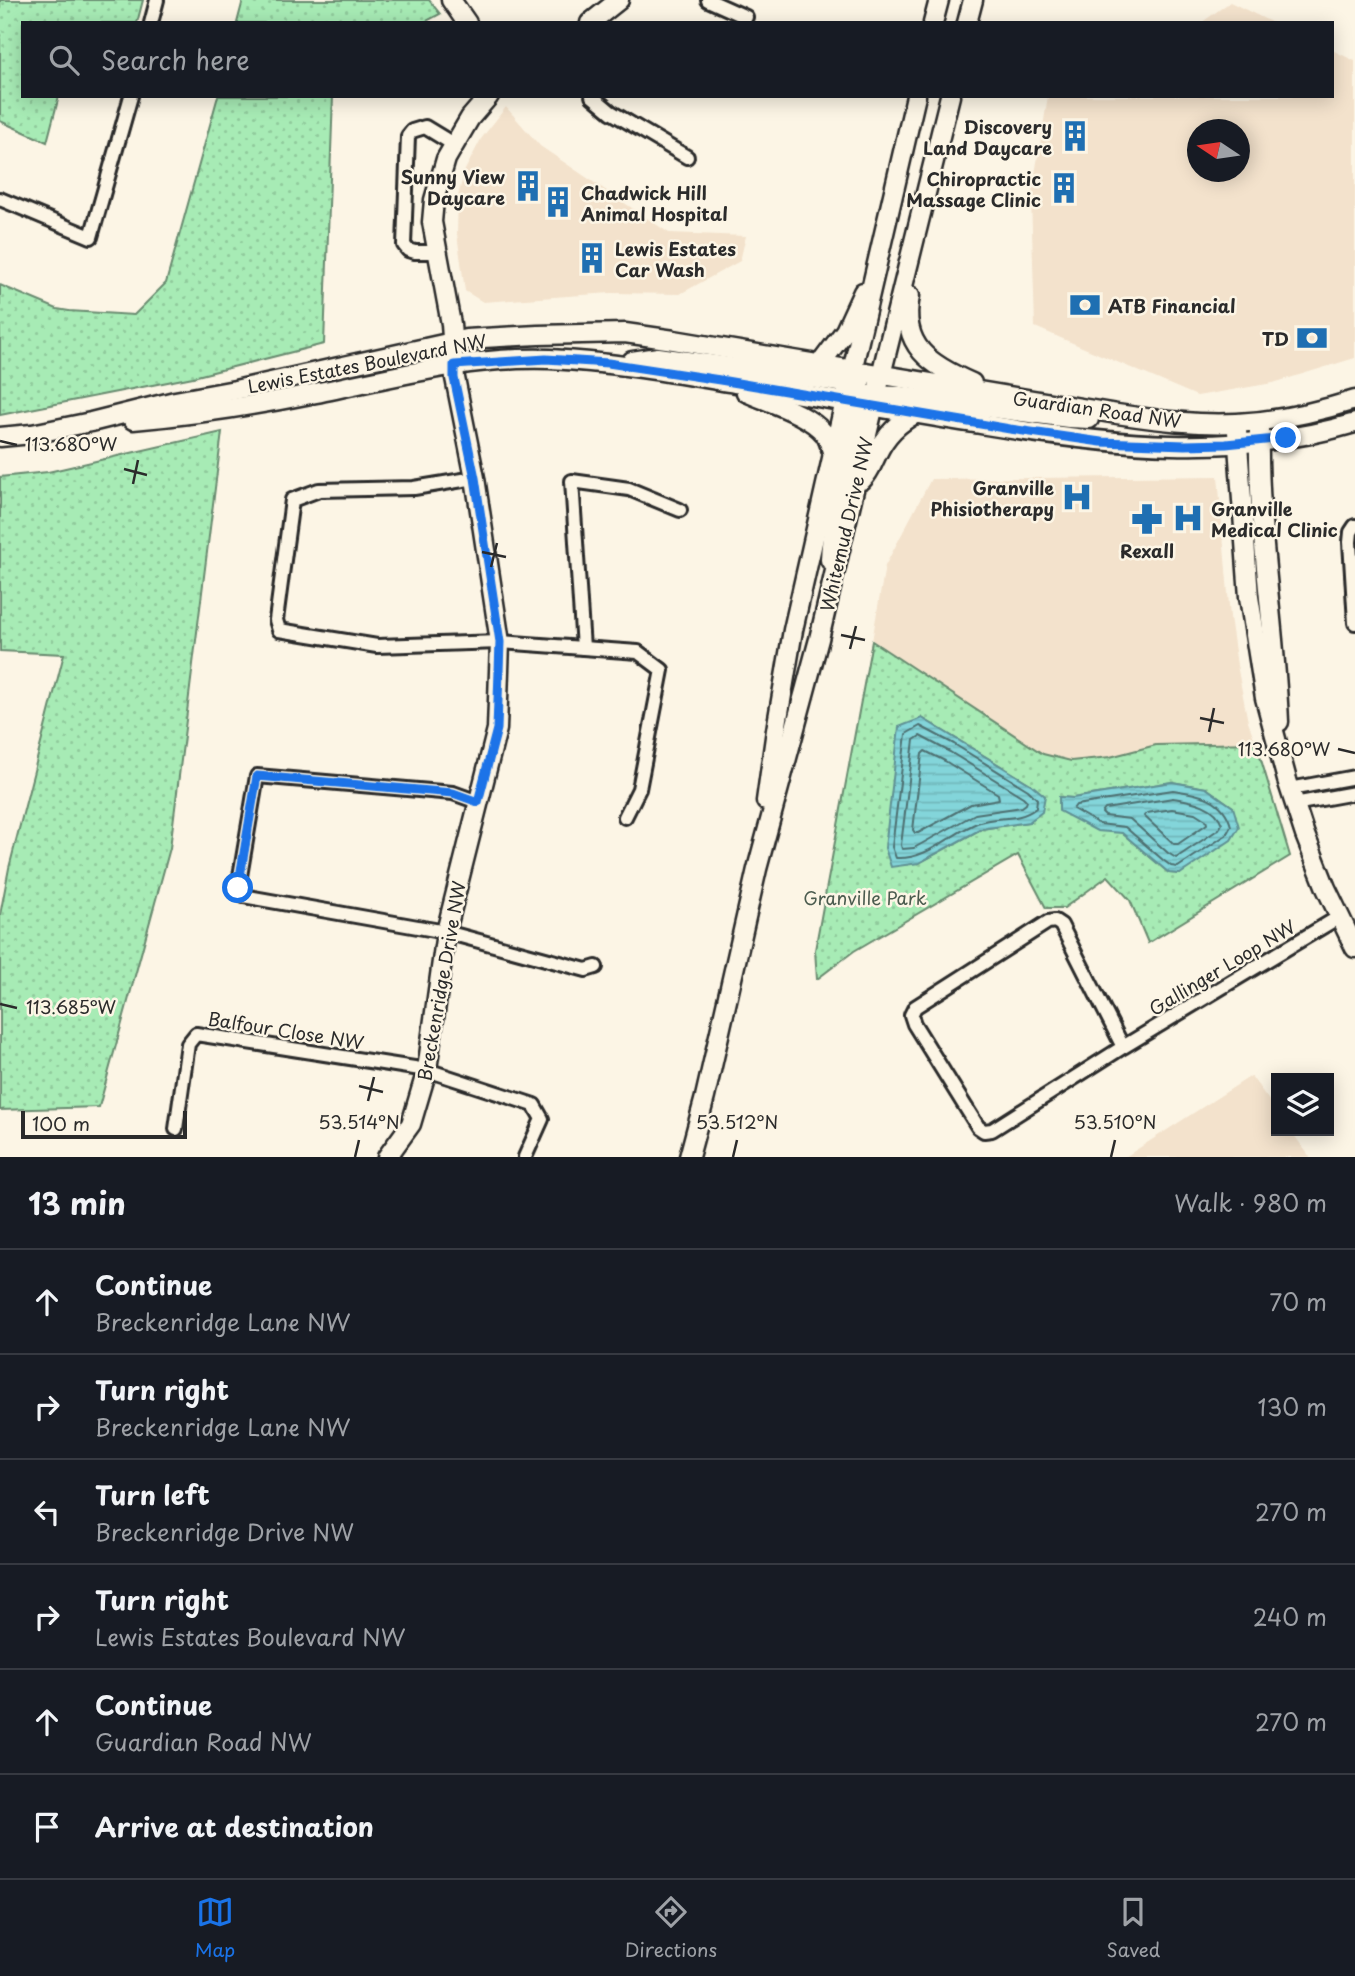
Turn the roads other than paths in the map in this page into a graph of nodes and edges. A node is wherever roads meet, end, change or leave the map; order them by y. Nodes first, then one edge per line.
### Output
1 (157, 0) edge
2 (451, 0) edge
3 (619, 0) edge
4 (708, 0) edge
5 (939, 0) edge
6 (972, 0) edge
7 (746, 17) dead end
8 (152, 21) edge
9 (466, 21) edge
10 (593, 21) edge
11 (934, 21) edge
12 (967, 21) edge
13 (130, 98) edge
14 (487, 98) edge
15 (594, 98) edge
16 (916, 98) edge
17 (950, 98) edge
18 (453, 144) junction
19 (687, 157) dead end
20 (0, 199) edge
21 (914, 240) junction
22 (437, 252) junction
23 (876, 271) junction
24 (452, 342) junction
25 (608, 363) junction
26 (821, 363) junction
27 (454, 365) junction
28 (881, 374) junction
29 (720, 380) junction
30 (858, 392) junction
31 (994, 393) junction
32 (1355, 400) edge
33 (916, 414) junction
34 (1117, 414) junction
35 (1259, 421) junction
36 (91, 422) junction
37 (1237, 423) junction
38 (1355, 423) edge
39 (0, 438) edge
40 (1259, 441) junction
41 (1237, 443) junction
42 (833, 455) junction
43 (475, 478) junction
44 (855, 487) junction
45 (680, 510) dead end
46 (1355, 526) edge
47 (829, 597) junction
48 (1355, 623) edge
49 (500, 642) junction
50 (583, 648) junction
51 (1280, 750) junction
52 (1355, 777) edge
53 (1355, 793) edge
54 (1292, 797) junction
55 (478, 802) junction
56 (625, 817) dead end
57 (757, 869) junction
58 (1339, 916) junction
59 (446, 932) junction
60 (1355, 948) edge
61 (596, 967) dead end
62 (1123, 1047) junction
63 (427, 1070) junction
64 (705, 1097) junction
65 (176, 1129) dead end
66 (387, 1157) edge
67 (525, 1157) edge
68 (689, 1157) edge
69 (695, 1157) edge

1 - 8 street
2 - 9 main road
3 - 10 main road
4 - 7 street
5 - 11 main road
6 - 12 main road
13 - 20 street
14 - 18 main road, Breckenridge Drive NW
15 - 19 street
16 - 23 main road, Whitemud Drive NW
17 - 21 main road, Whitemud Drive NW
18 - 22 main road, Breckenridge Drive NW
18 - 22 street
21 - 28 main road, Whitemud Drive NW
21 - 31 main road
22 - 24 main road, Breckenridge Drive NW
23 - 26 main road
23 - 30 main road, Whitemud Drive NW
24 - 26 main road, Lewis Estates Boulevard NW
24 - 27 main road, Breckenridge Drive NW
24 - 36 main road, Lewis Estates Boulevard NW
25 - 27 main road, Lewis Estates Boulevard NW
25 - 29 main road, Lewis Estates Boulevard NW
25 - 30 main road
26 - 30 main road, Lewis Estates Boulevard NW
27 - 36 main road, Lewis Estates Boulevard NW
27 - 43 main road, Breckenridge Drive NW
28 - 30 main road, Whitemud Drive NW
28 - 30 main road, Guardian Road NW
28 - 31 main road, Guardian Road NW
29 - 30 main road, Lewis Estates Boulevard NW
29 - 42 main road
30 - 33 main road, Guardian Road NW
30 - 34 main road
30 - 42 main road, Whitemud Drive NW
30 - 44 main road, Whitemud Drive NW
30 - 47 main road
31 - 34 main road, Guardian Road NW
32 - 35 main road, Guardian Road NW
33 - 41 main road, Guardian Road NW
33 - 44 main road
34 - 37 main road, Guardian Road NW
35 - 37 main road, Guardian Road NW
35 - 40 main road
36 - 39 main road, Lewis Estates Boulevard NW
37 - 41 main road
38 - 40 main road, Guardian Road NW
40 - 41 main road, Guardian Road NW
40 - 51 main road
41 - 51 main road
42 - 57 main road, Whitemud Drive NW
43 - 49 main road, Breckenridge Drive NW
43 - 49 street
44 - 47 main road, Whitemud Drive NW
45 - 50 street
46 - 48 street
47 - 57 main road, Whitemud Drive NW
49 - 50 street
49 - 55 main road, Breckenridge Drive NW
50 - 56 street
51 - 54 main road
52 - 54 street
53 - 54 street
54 - 58 main road
55 - 59 main road, Breckenridge Drive NW
55 - 59 street
57 - 64 main road, Whitemud Drive NW
58 - 60 main road
58 - 62 street, Gallinger Loop NW
59 - 61 street
59 - 63 main road, Breckenridge Drive NW
62 - 62 street, Gallinger Loop NW
63 - 65 street, Balfour Close NW
63 - 66 main road, Breckenridge Drive NW
63 - 67 street
64 - 68 main road, Whitemud Drive NW
64 - 69 main road, Whitemud Drive NW

